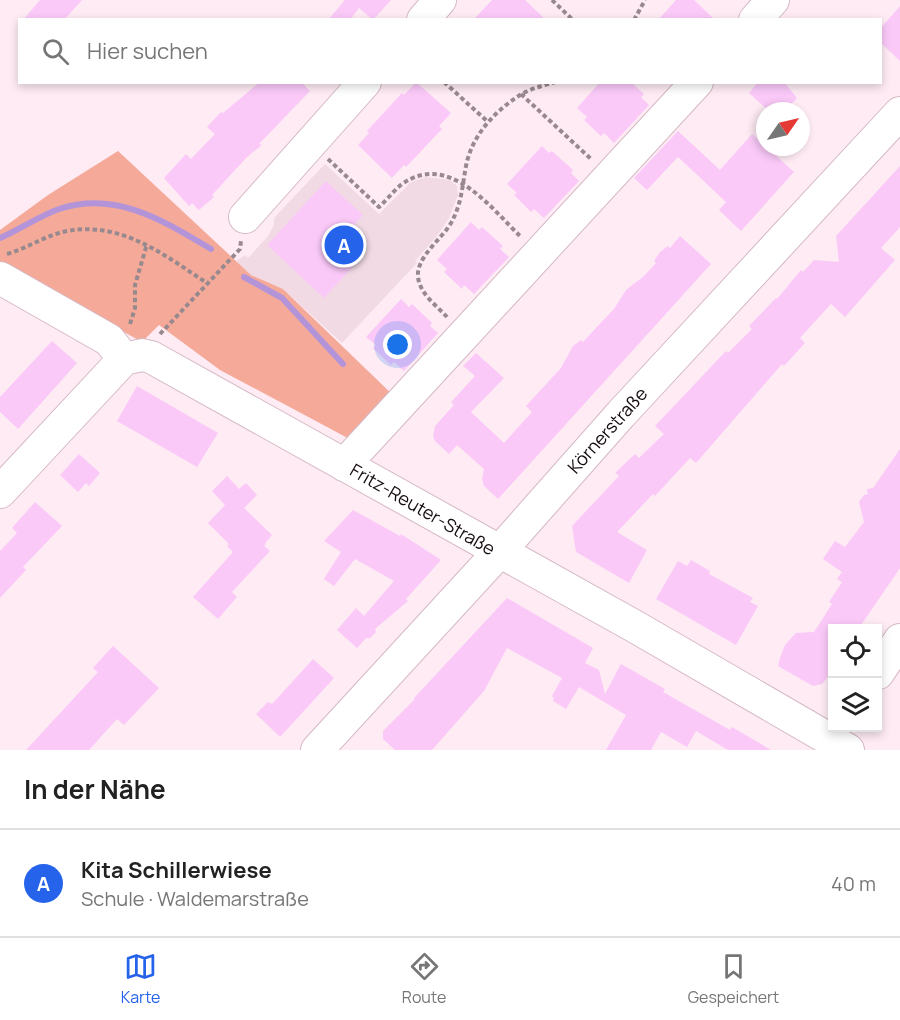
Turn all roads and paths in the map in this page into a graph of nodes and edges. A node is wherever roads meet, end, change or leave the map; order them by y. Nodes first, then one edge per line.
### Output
1 (440, 0) edge
2 (552, 0) edge
3 (645, 0) edge
4 (773, 0) edge
5 (425, 18) edge
6 (571, 18) edge
7 (635, 18) edge
8 (757, 18) edge
9 (363, 84) edge
10 (446, 84) edge
11 (549, 84) edge
12 (695, 84) edge
13 (521, 94) junction
14 (900, 113) edge
15 (488, 122) junction
16 (325, 156) dead end
17 (610, 177) junction
18 (465, 185) junction
19 (244, 217) joint
20 (147, 244) junction
21 (539, 254) junction
22 (0, 255) edge
23 (0, 278) edge
24 (207, 283) junction
25 (465, 334) junction
26 (130, 354) junction
27 (344, 465) junction
28 (0, 492) edge
29 (499, 552) junction
30 (900, 640) edge
31 (882, 667) edge
32 (837, 742) edge
33 (317, 750) edge

1 - 5 street
2 - 6 path
3 - 7 path
4 - 8 street
9 - 19 street
10 - 15 path
11 - 13 path
12 - 17 street
13 - 15 path
13 - 17 path
14 - 29 street, Körnerstraße
15 - 18 path
16 - 18 path
17 - 21 street
18 - 21 path
18 - 25 path
19 - 24 path
20 - 22 path
20 - 24 path
20 - 26 path
21 - 25 street
23 - 26 street, Fritz-Reuter-Straße
24 - 26 path
25 - 27 street
26 - 27 street, Fritz-Reuter-Straße
26 - 28 street
27 - 29 street, Fritz-Reuter-Straße
29 - 32 street, Fritz-Reuter-Straße
29 - 33 street, Körnerstraße
30 - 31 street

